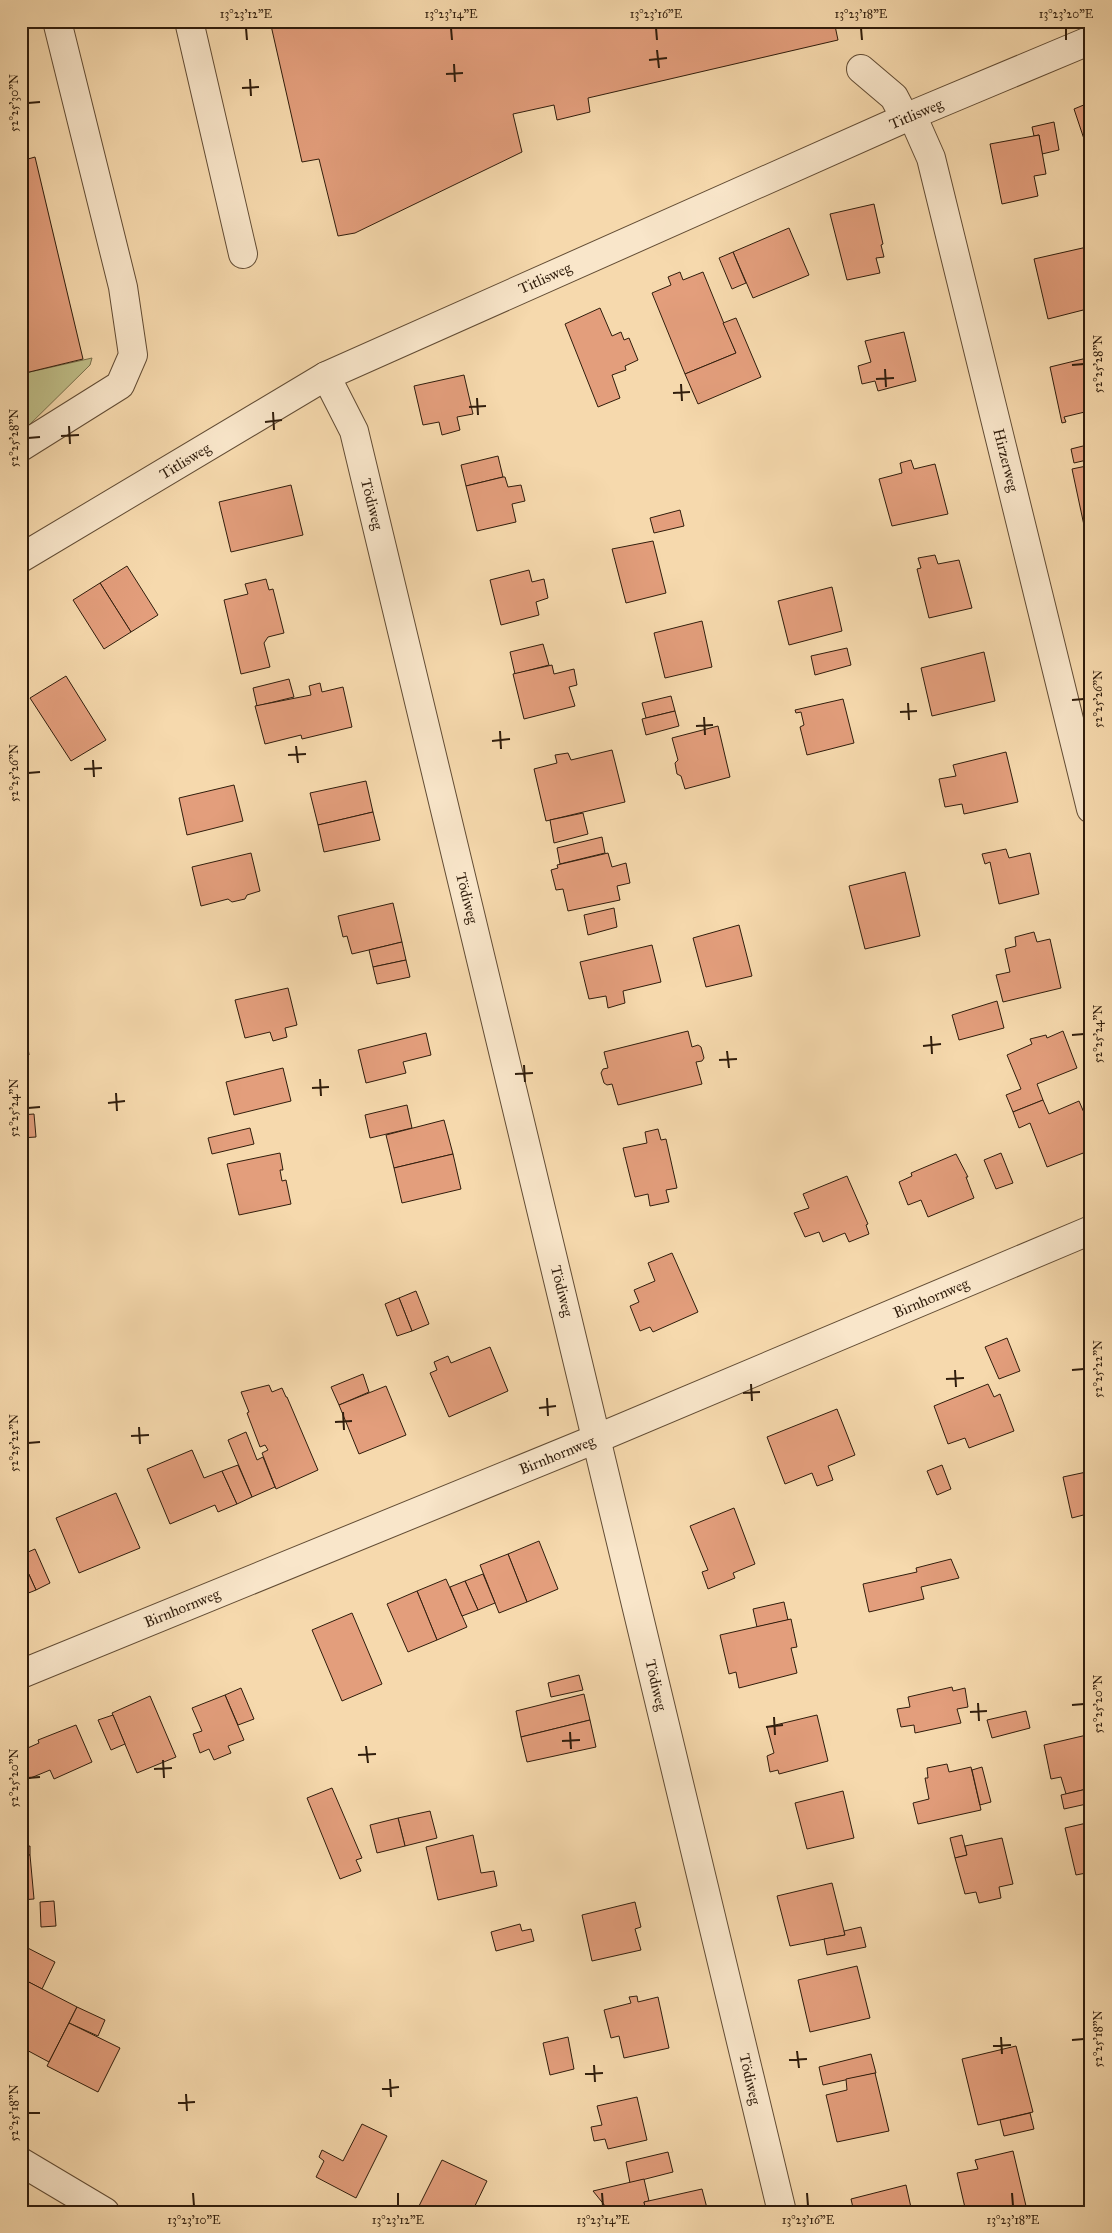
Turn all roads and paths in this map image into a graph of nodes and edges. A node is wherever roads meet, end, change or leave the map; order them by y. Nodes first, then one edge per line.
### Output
1 (57, 21) edge
2 (189, 21) edge
3 (1091, 40) edge
4 (861, 70) dead end
5 (908, 117) junction
6 (243, 254) dead end
7 (326, 376) junction
8 (21, 448) edge
9 (21, 558) edge
10 (1091, 809) edge
11 (1091, 1230) edge
12 (598, 1438) junction
13 (21, 1674) edge
14 (21, 2162) edge
15 (105, 2212) edge
16 (782, 2212) edge

1 - 8 street
2 - 6 street
3 - 5 street, Titlisweg
4 - 5 street, Hirzerweg
5 - 7 street, Titlisweg
5 - 10 street, Hirzerweg
7 - 9 street, Titlisweg
7 - 12 street, Tödiweg
11 - 12 street, Birnhornweg
12 - 13 street, Birnhornweg
12 - 16 street, Tödiweg
14 - 15 street

